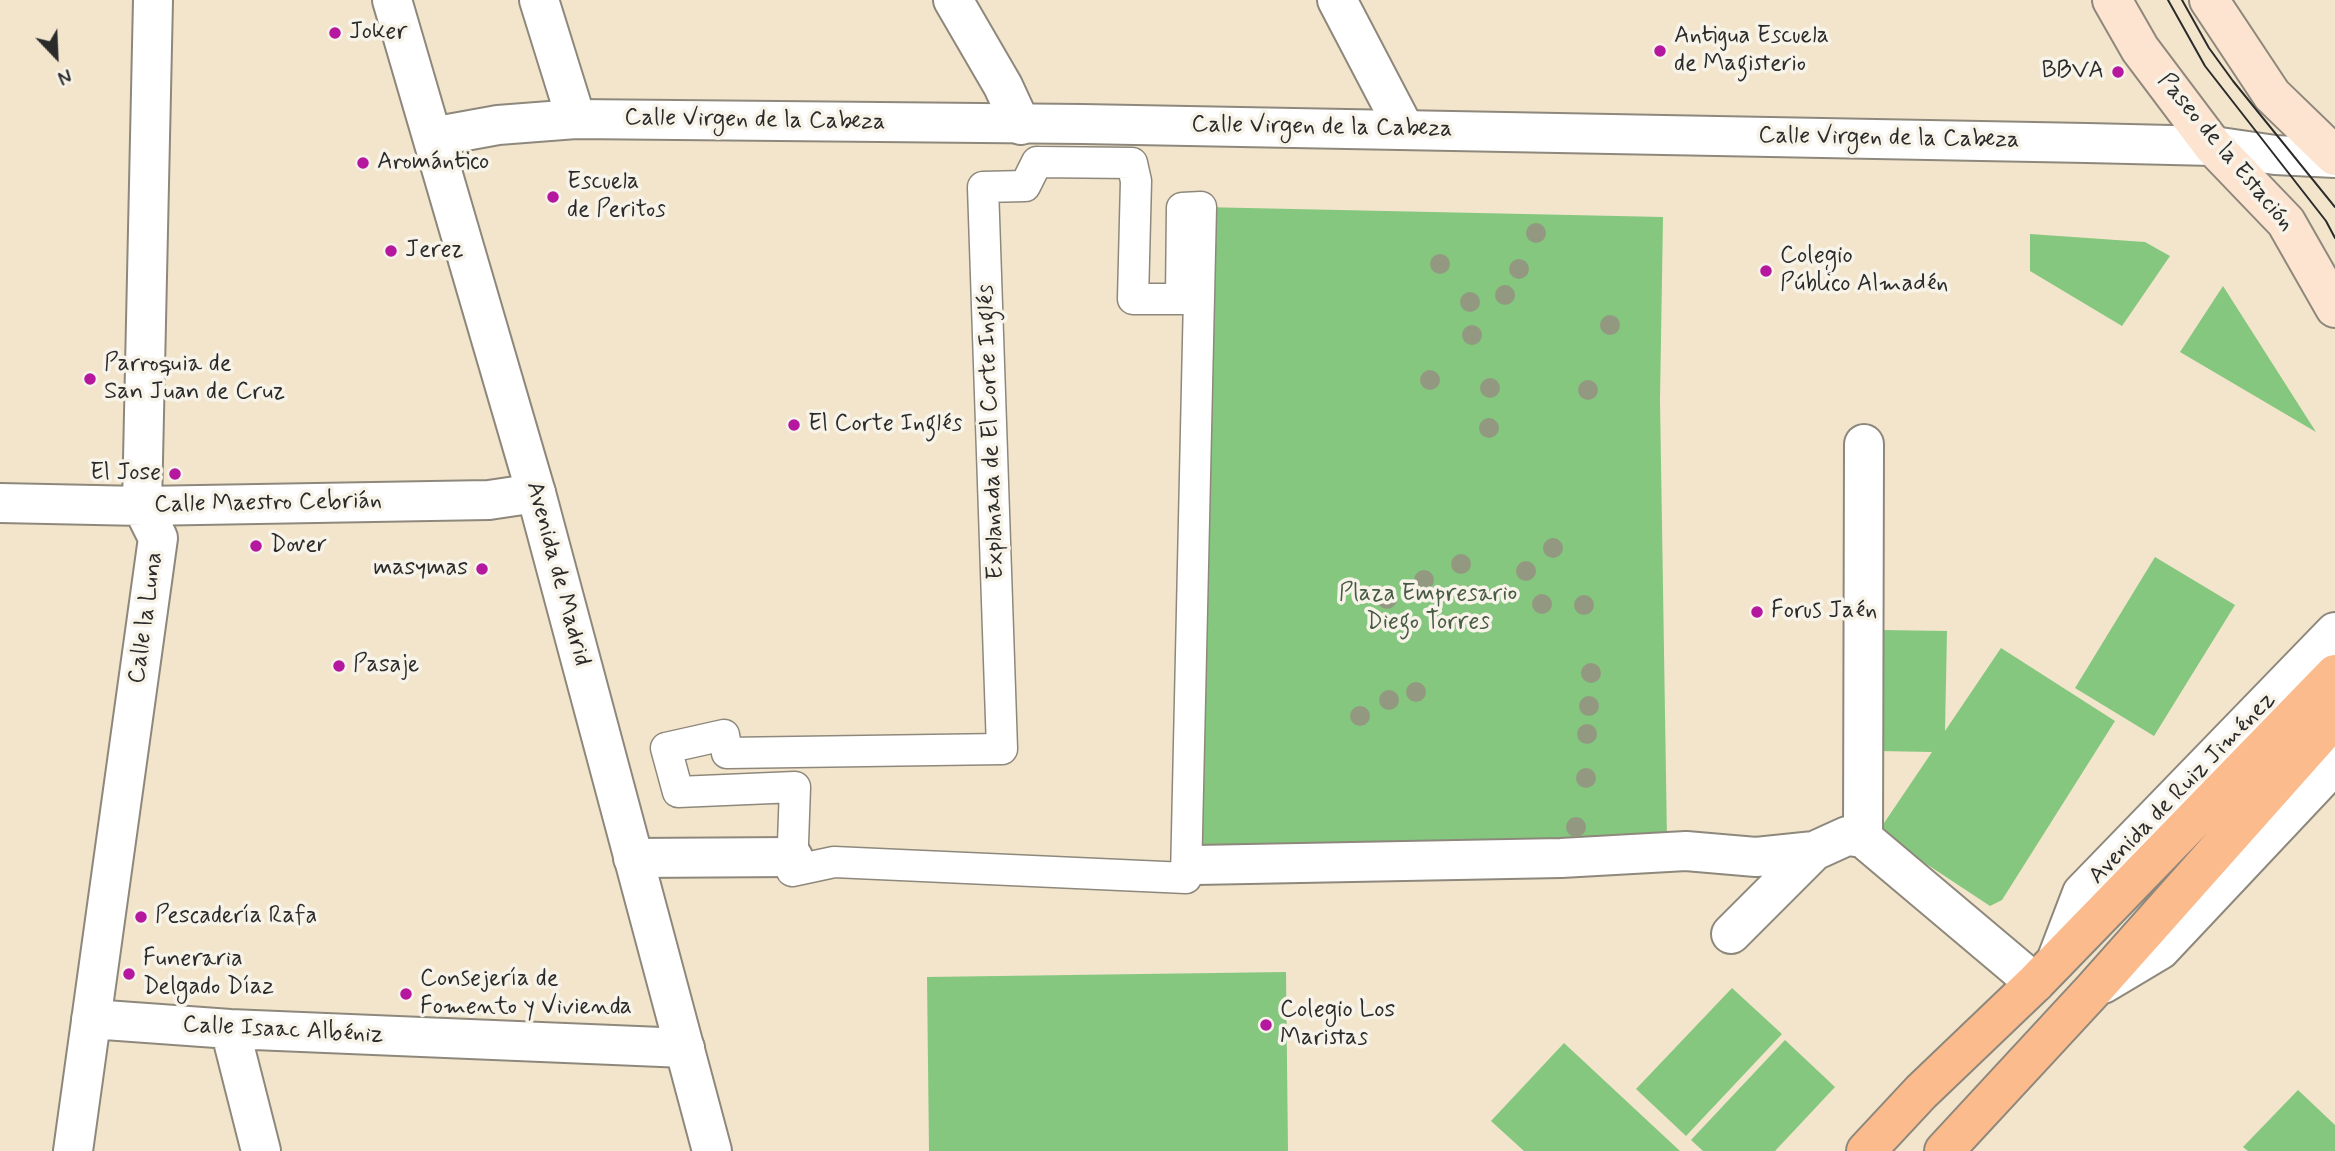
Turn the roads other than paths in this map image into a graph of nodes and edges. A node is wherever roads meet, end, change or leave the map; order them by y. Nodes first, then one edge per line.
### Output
1 (153, 0) edge
2 (392, 0) edge
3 (539, 0) edge
4 (953, 0) edge
5 (1337, 0) edge
6 (2112, 0) edge
7 (2209, 0) edge
8 (576, 119) junction
9 (1021, 125) junction
10 (1405, 130) junction
11 (432, 137) junction
12 (2213, 146) junction
13 (2335, 157) edge
14 (2335, 308) edge
15 (1864, 444) dead end
16 (536, 493) junction
17 (0, 503) edge
18 (142, 506) junction
19 (2335, 632) edge
20 (2335, 674) edge
21 (2335, 718) edge
22 (2335, 764) edge
23 (1863, 838) junction
24 (1814, 851) junction
25 (793, 857) junction
26 (634, 858) junction
27 (1196, 865) dead end
28 (1731, 934) dead end
29 (2046, 972) junction
30 (2093, 990) junction
31 (91, 1019) junction
32 (230, 1029) junction
33 (685, 1048) junction
34 (73, 1151) edge
35 (261, 1151) edge
36 (712, 1151) edge
37 (1866, 1151) edge
38 (1944, 1151) edge

1 - 18 street, Calle la Luna
2 - 11 street, Avenida de Madrid
3 - 8 street
4 - 9 street
5 - 10 street
6 - 12 main road, Paseo de la Estación
7 - 13 main road
8 - 9 street, Calle Virgen de la Cabeza
8 - 11 street, Calle Virgen de la Cabeza
9 - 10 street, Calle Virgen de la Cabeza
10 - 12 street, Calle Virgen de la Cabeza
11 - 16 street, Avenida de Madrid
12 - 13 street, Calle Virgen de la Cabeza
12 - 14 main road, Paseo de la Estación
15 - 23 street
16 - 18 street, Calle Maestro Cebrián
16 - 26 street, Avenida de Madrid
17 - 18 street, Calle Maestro Cebrián
18 - 31 street, Calle la Luna
19 - 29 street, Avenida de Ruiz Jiménez
20 - 29 main road, Avenida de Ruiz Jiménez
21 - 30 main road
22 - 30 street
23 - 24 street
23 - 29 street
24 - 27 street
24 - 28 street
25 - 25 street, Explanada de El Corte Inglés
25 - 26 street
26 - 33 street, Avenida de Madrid
29 - 37 main road, Avenida de Ruiz Jiménez
30 - 38 main road
31 - 32 street, Calle Isaac Albéniz
31 - 34 street, Calle la Luna
32 - 33 street, Calle Isaac Albéniz
32 - 35 street
33 - 36 street, Avenida de Madrid

